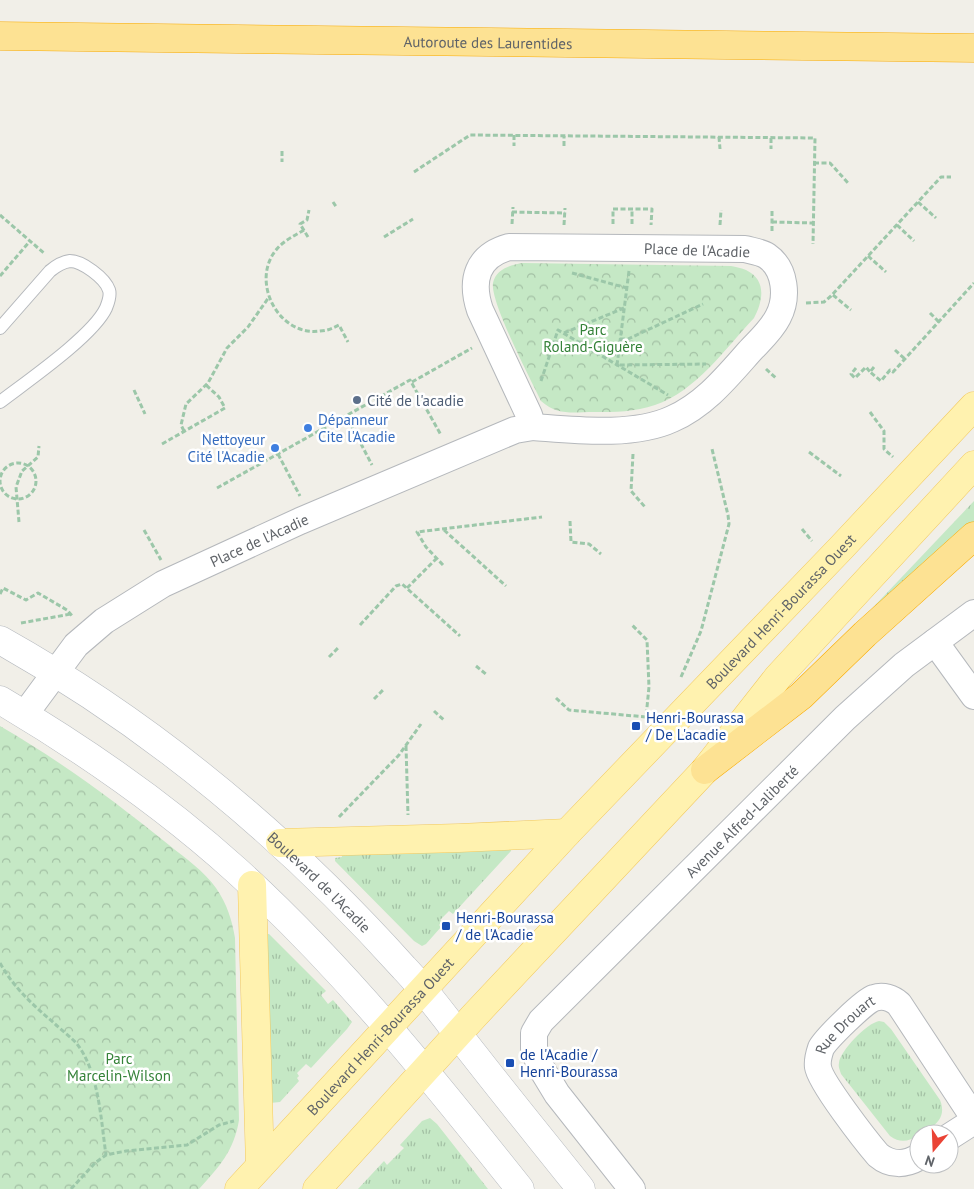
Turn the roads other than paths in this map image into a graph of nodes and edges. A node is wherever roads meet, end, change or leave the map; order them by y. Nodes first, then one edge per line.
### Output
1 (0, 36) edge
2 (974, 48) edge
3 (0, 328) edge
4 (0, 402) edge
5 (974, 406) edge
6 (533, 427) junction
7 (974, 465) edge
8 (974, 536) edge
9 (974, 613) edge
10 (8, 632) edge
11 (935, 642) junction
12 (56, 672) junction
13 (974, 696) edge
14 (0, 700) edge
15 (25, 714) junction
16 (706, 770) junction
17 (567, 833) junction
18 (280, 843) junction
19 (252, 885) junction
20 (423, 990) junction
21 (388, 1027) junction
22 (458, 1034) junction
23 (425, 1070) junction
24 (974, 1120) edge
25 (959, 1131) edge
26 (909, 1162) edge
27 (260, 1166) junction
28 (239, 1189) edge
29 (317, 1189) edge
30 (520, 1189) edge
31 (581, 1189) edge
32 (632, 1189) edge

1 - 2 highway, Autoroute des Laurentides
3 - 4 lane
5 - 17 main road, Boulevard Henri-Bourassa Ouest
6 - 6 street, Place de l'Acadie
6 - 12 street, Place de l'Acadie
7 - 16 main road
8 - 16 highway
9 - 11 street, Avenue Alfred-Laliberté
10 - 12 main road, Boulevard de l'Acadie
11 - 13 street
11 - 32 street, Avenue Alfred-Laliberté
12 - 15 street, Place de l'Acadie
12 - 18 main road, Boulevard de l'Acadie
14 - 15 main road
15 - 19 main road
16 - 22 main road
17 - 18 main road
17 - 20 main road, Boulevard Henri-Bourassa Ouest
18 - 20 main road, Boulevard de l'Acadie
19 - 21 main road
19 - 27 main road
20 - 21 main road, Boulevard Henri-Bourassa Ouest
20 - 22 main road, Boulevard de l'Acadie
21 - 23 main road
21 - 27 main road, Boulevard Henri-Bourassa Ouest
22 - 23 main road
22 - 31 main road, Boulevard de l'Acadie
23 - 29 main road
23 - 30 main road
24 - 25 street, Rue Drouart
24 - 26 street, Rue Drouart
27 - 28 main road, Boulevard Henri-Bourassa Ouest

